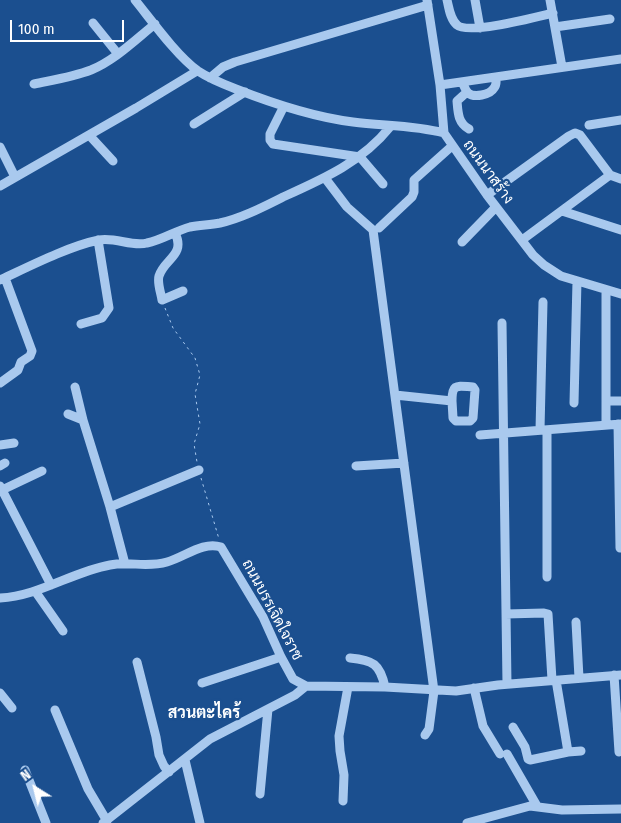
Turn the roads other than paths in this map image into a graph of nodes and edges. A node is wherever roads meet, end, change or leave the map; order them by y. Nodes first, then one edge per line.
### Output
1 (135, 0) edge
2 (447, 0) edge
3 (475, 0) edge
4 (550, 0) edge
5 (428, 2) edge
6 (553, 13) junction
7 (610, 19) dead end
8 (93, 23) dead end
9 (155, 24) junction
10 (555, 27) junction
11 (480, 28) junction
12 (118, 54) junction
13 (621, 59) edge
14 (562, 67) junction
15 (197, 71) junction
16 (496, 76) junction
17 (210, 78) junction
18 (462, 82) junction
19 (34, 84) dead end
20 (440, 85) junction
21 (245, 92) junction
22 (467, 92) junction
23 (284, 106) junction
24 (621, 120) edge
25 (194, 124) dead end
26 (589, 125) dead end
27 (390, 127) junction
28 (470, 129) dead end
29 (444, 133) junction
30 (89, 135) junction
31 (452, 146) junction
32 (0, 147) edge
33 (360, 157) junction
34 (113, 160) dead end
35 (610, 175) junction
36 (325, 178) junction
37 (621, 179) edge
38 (6, 181) edge
39 (383, 184) dead end
40 (487, 195) junction
41 (496, 207) junction
42 (562, 210) junction
43 (379, 228) dead end
44 (621, 230) edge
45 (175, 233) junction
46 (98, 240) junction
47 (522, 240) junction
48 (462, 242) dead end
49 (2, 279) edge
50 (577, 281) junction
51 (606, 290) junction
52 (183, 291) dead end
53 (621, 294) edge
54 (543, 302) dead end
55 (502, 323) dead end
56 (81, 324) dead end
57 (0, 383) edge
58 (75, 387) dead end
59 (395, 395) junction
60 (452, 401) dead end
61 (606, 401) junction
62 (621, 401) edge
63 (574, 404) dead end
64 (68, 414) dead end
65 (83, 420) junction
66 (619, 424) edge
67 (606, 425) junction
68 (543, 430) junction
69 (504, 433) junction
70 (480, 434) dead end
71 (14, 444) dead end
72 (0, 445) edge
73 (404, 463) junction
74 (356, 466) dead end
75 (199, 470) road end
76 (42, 472) dead end
77 (1, 488) edge
78 (110, 507) junction
79 (620, 548) edge
80 (125, 564) junction
81 (547, 577) dead end
82 (51, 585) junction
83 (35, 591) junction
84 (0, 598) edge
85 (506, 614) junction
86 (576, 622) dead end
87 (63, 631) dead end
88 (281, 657) junction
89 (350, 658) dead end
90 (137, 662) dead end
91 (618, 675) edge
92 (579, 678) junction
93 (554, 680) junction
94 (202, 683) dead end
95 (506, 684) junction
96 (306, 686) junction
97 (348, 687) junction
98 (385, 687) junction
99 (474, 688) junction
100 (434, 691) junction
101 (0, 693) edge
102 (12, 708) dead end
103 (268, 709) junction
104 (55, 710) dead end
105 (514, 727) dead end
106 (425, 735) dead end
107 (580, 751) dead end
108 (568, 752) junction
109 (619, 752) dead end
110 (184, 760) junction
111 (25, 770) dead end
112 (170, 772) junction
113 (260, 794) dead end
114 (343, 800) dead end
115 (537, 806) junction
116 (621, 809) edge
117 (109, 821) edge
118 (46, 823) edge
119 (200, 823) edge
120 (467, 823) edge

1 - 9 street
2 - 11 street
3 - 11 street
4 - 6 street
5 - 17 street
5 - 20 street, ถนนนาสร้าง
6 - 10 street
6 - 11 street
7 - 10 street
8 - 12 street
9 - 12 street
9 - 15 street
10 - 14 street
12 - 19 street
13 - 14 street
14 - 16 street
15 - 17 street
15 - 30 street
16 - 18 street
16 - 22 street
17 - 21 street
18 - 20 street
18 - 22 street
20 - 29 street, ถนนนาสร้าง
21 - 23 street
21 - 25 street
22 - 28 street
23 - 27 street
23 - 33 street
24 - 26 street
27 - 29 street
27 - 33 street
29 - 31 street, ถนนนาสร้าง
30 - 34 street
30 - 38 street
31 - 40 street, ถนนนาสร้าง
31 - 43 street
32 - 38 street
33 - 36 street
33 - 39 street
35 - 37 street
35 - 40 street
35 - 42 street
36 - 45 street
36 - 59 street
40 - 41 street, ถนนนาสร้าง
41 - 47 street, ถนนนาสร้าง
41 - 48 street
42 - 44 street
42 - 47 street
45 - 46 street
45 - 52 street
46 - 49 street
46 - 56 street
47 - 50 street, ถนนนาสร้าง
49 - 57 street
50 - 51 street, ถนนนาสร้าง
50 - 63 street
51 - 53 street, ถนนนาสร้าง
51 - 61 street
54 - 68 street
55 - 69 street
58 - 65 street
59 - 60 street
59 - 73 street
61 - 62 street
61 - 67 street
64 - 65 street
65 - 78 street
66 - 67 street
66 - 79 street
67 - 68 street
68 - 69 street
68 - 81 street
69 - 70 street
69 - 85 street
71 - 72 street
73 - 74 street
73 - 100 street
75 - 78 street
76 - 77 street
77 - 82 street
78 - 80 street
80 - 82 street
80 - 88 street, ถนนบรรเจิดใจราช
82 - 83 street
83 - 84 street
83 - 87 street
85 - 93 street
85 - 95 street
86 - 92 street
88 - 94 street
88 - 96 street, ถนนบรรเจิดใจราช
89 - 98 street
90 - 112 street
91 - 92 street
91 - 109 street
92 - 93 street
93 - 95 street
93 - 108 street
95 - 99 street
96 - 97 street
96 - 103 street
97 - 98 street
97 - 114 street
98 - 100 street
99 - 100 street
99 - 115 street
100 - 106 street
101 - 102 street
103 - 110 street
103 - 113 street
104 - 117 street
105 - 108 street
107 - 108 street
110 - 112 street
110 - 119 street
111 - 118 street
112 - 117 street
115 - 116 street
115 - 120 street

